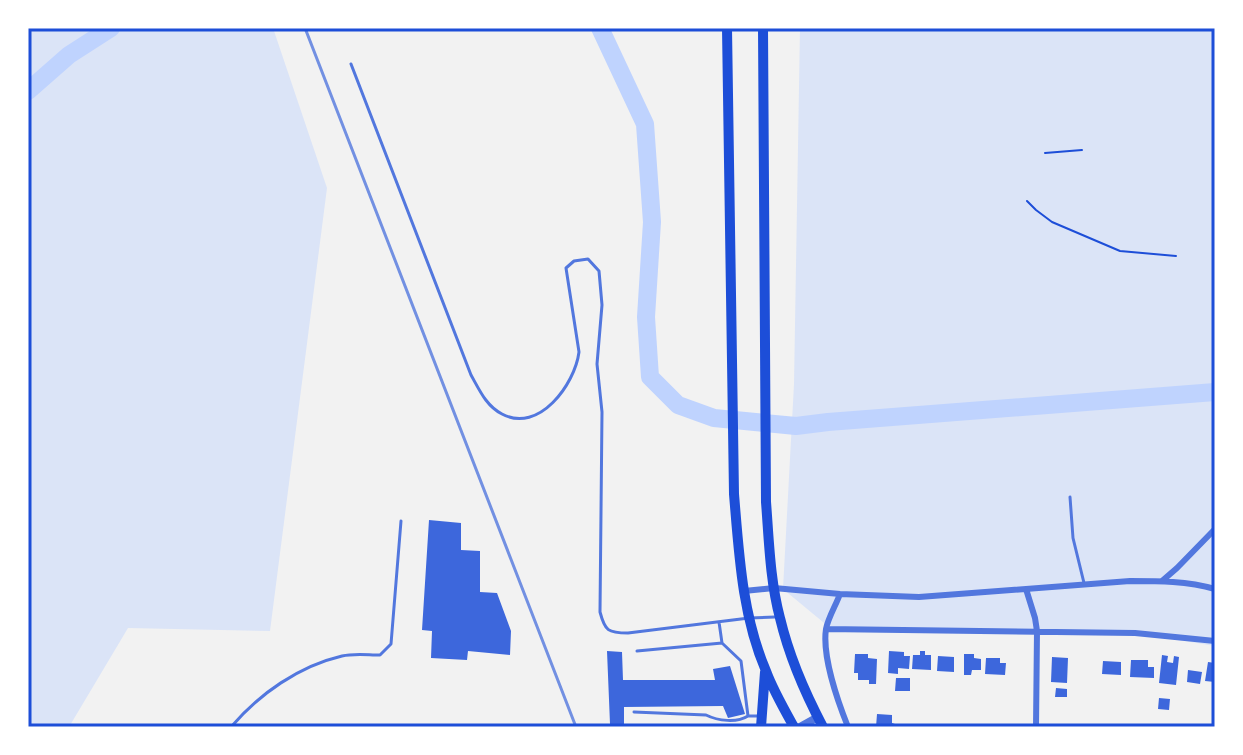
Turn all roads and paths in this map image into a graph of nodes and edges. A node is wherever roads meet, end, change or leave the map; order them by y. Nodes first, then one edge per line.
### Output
1 (727, 28) edge
2 (763, 28) edge
3 (351, 64) dead end
4 (1082, 150) dead end
5 (1045, 153) dead end
6 (1027, 201) dead end
7 (1176, 256) dead end
8 (1070, 497) dead end
9 (401, 521) dead end
10 (1215, 529) edge
11 (1162, 581) junction
12 (1084, 584) junction
13 (774, 588) junction
14 (1026, 589) junction
15 (1215, 589) edge
16 (743, 591) junction
17 (840, 594) junction
18 (779, 617) junction
19 (749, 618) junction
20 (719, 622) junction
21 (826, 629) junction
22 (1037, 631) junction
23 (1215, 641) edge
24 (722, 643) junction
25 (637, 651) dead end
26 (765, 670) junction
27 (634, 712) dead end
28 (748, 716) junction
29 (761, 722) edge
30 (821, 722) edge
31 (231, 727) edge
32 (797, 727) edge
33 (848, 727) edge
34 (1036, 727) edge

1 - 16 main road
2 - 13 main road
3 - 20 lane
4 - 5 path
6 - 7 path
8 - 12 lane
9 - 31 lane
10 - 11 street
11 - 12 street
11 - 15 street
12 - 14 street
13 - 16 street
13 - 17 street
13 - 18 main road
14 - 17 street
14 - 22 street
16 - 19 main road
17 - 21 street
18 - 19 lane
18 - 30 main road
19 - 20 lane
19 - 26 main road
20 - 24 lane
21 - 22 street
21 - 33 street
22 - 23 street
22 - 34 street
24 - 25 lane
24 - 28 lane
26 - 29 main road
26 - 32 main road
27 - 28 lane
28 - 29 lane
30 - 32 street

